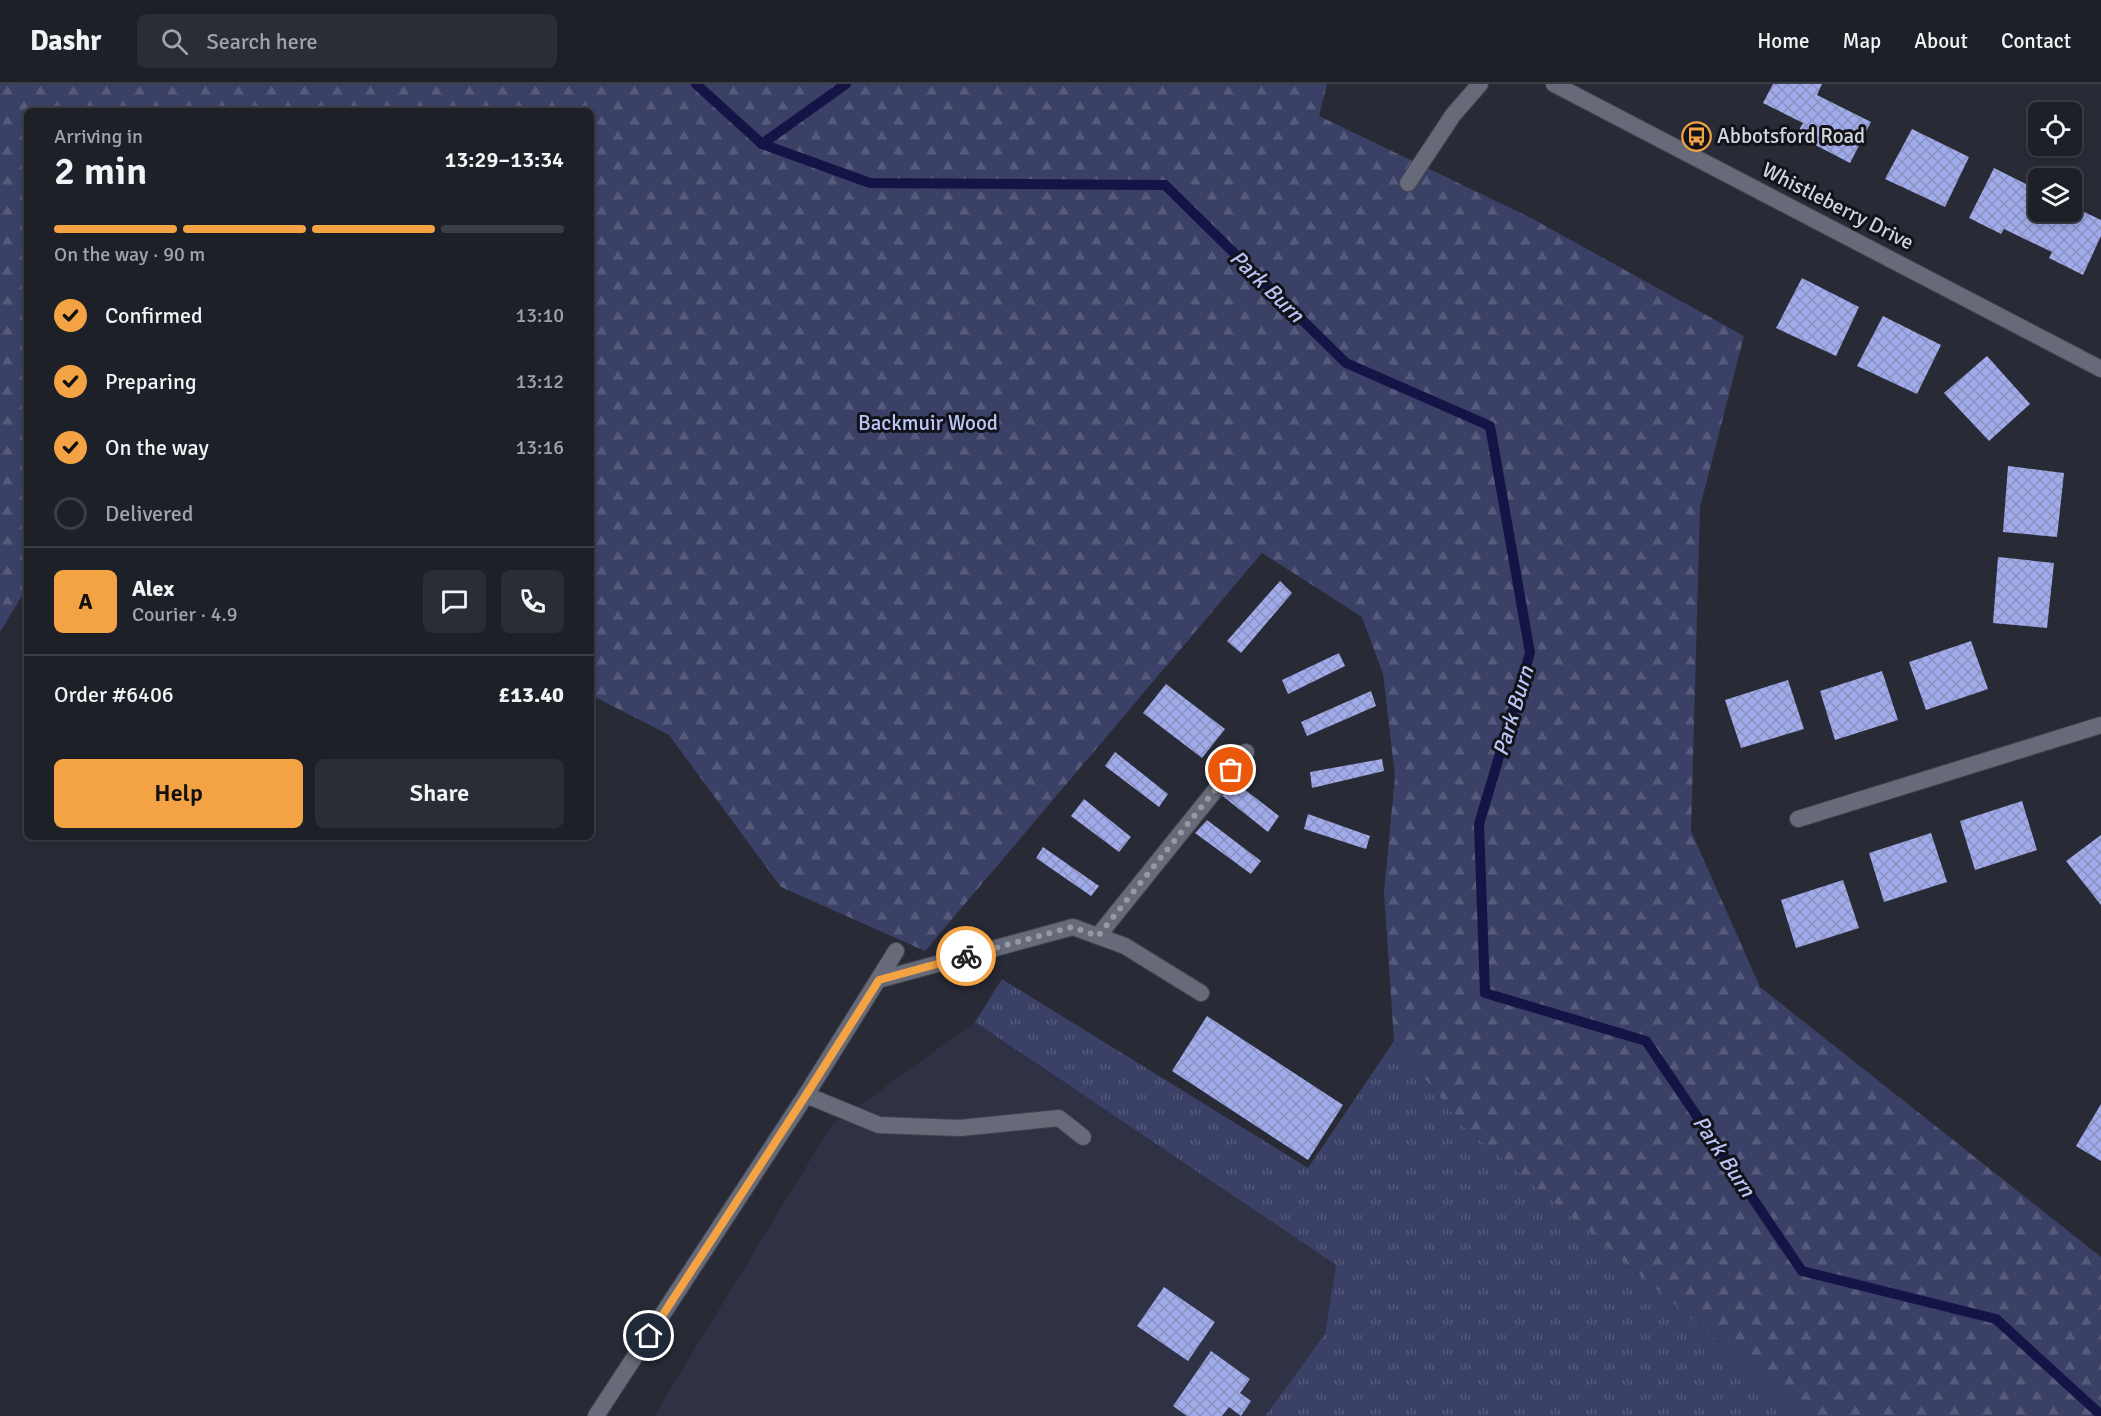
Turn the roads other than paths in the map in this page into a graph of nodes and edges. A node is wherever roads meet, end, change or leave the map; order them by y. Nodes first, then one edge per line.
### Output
1 (1480, 84) edge
2 (1554, 84) edge
3 (1408, 183) dead end
4 (2101, 369) edge
5 (2101, 725) edge
6 (1246, 752) dead end
7 (1798, 819) dead end
8 (1098, 936) junction
9 (896, 951) dead end
10 (879, 980) junction
11 (1201, 993) dead end
12 (806, 1095) junction
13 (1083, 1137) dead end
14 (596, 1416) edge

1 - 3 street
2 - 4 street, Whistleberry Drive
5 - 7 street
6 - 8 street
8 - 10 street
8 - 11 street
9 - 10 street
10 - 12 street
12 - 13 street
12 - 14 street

